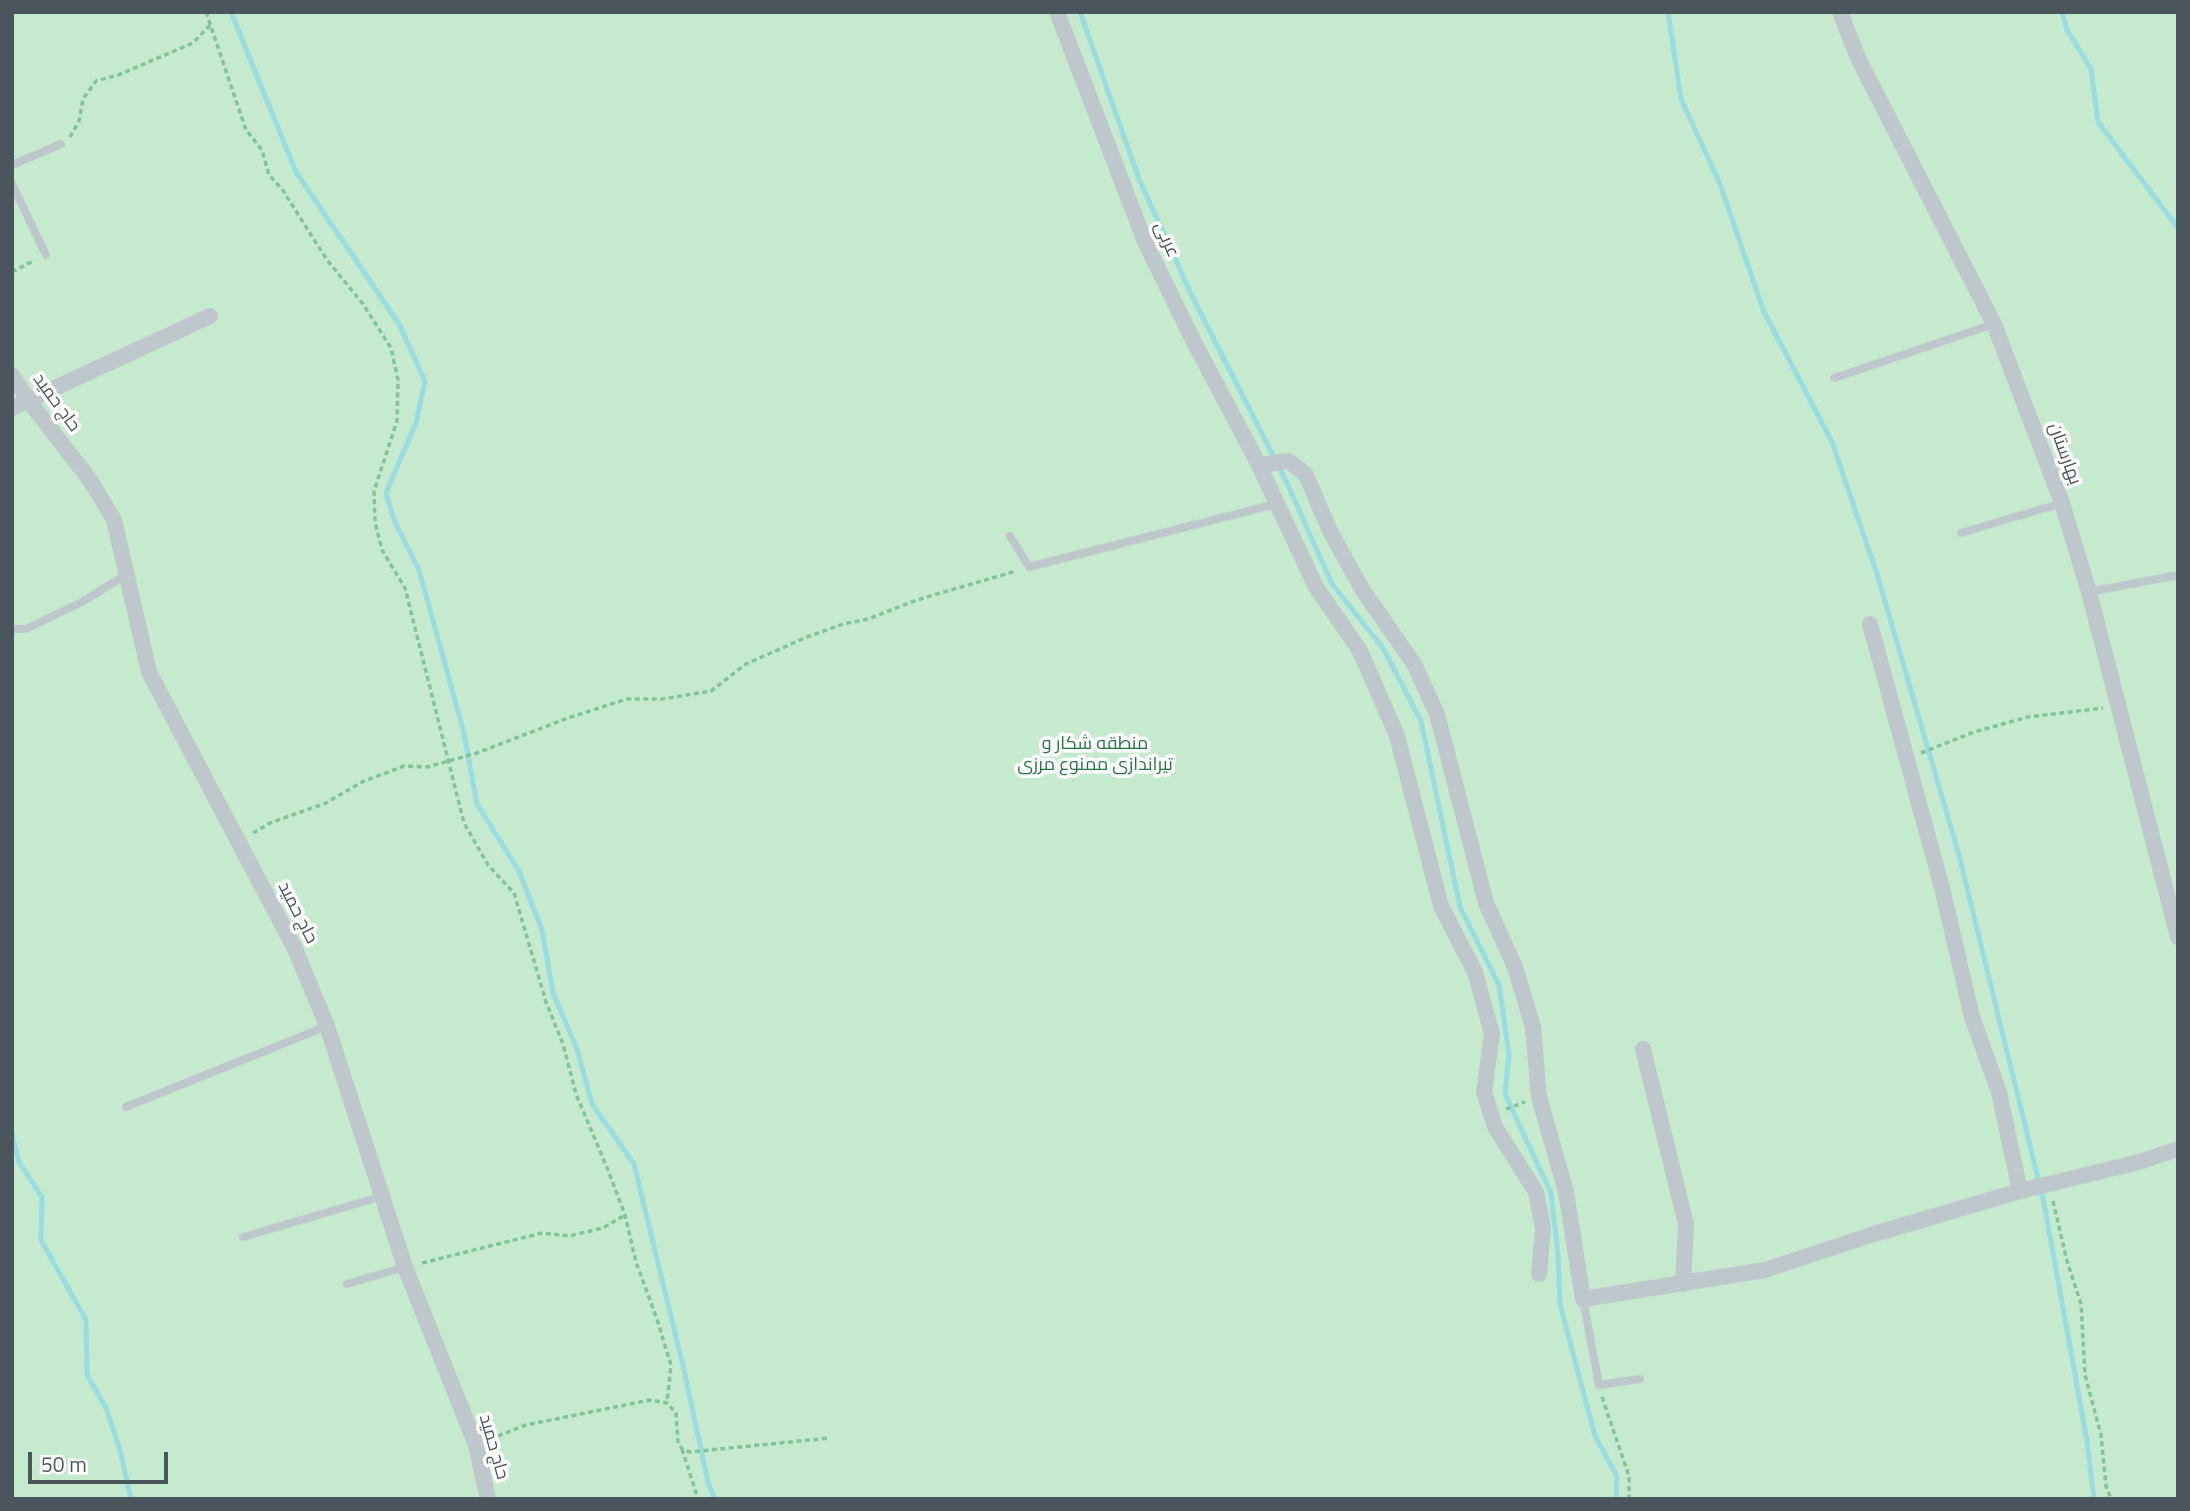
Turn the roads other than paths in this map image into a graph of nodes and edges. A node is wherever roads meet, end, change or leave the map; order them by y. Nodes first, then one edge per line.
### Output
1 (1057, 12) edge
2 (1840, 12) edge
3 (61, 144) road end
4 (12, 165) edge
5 (12, 184) edge
6 (46, 255) road end
7 (210, 316) dead end
8 (1994, 324) junction
9 (12, 375) edge
10 (1834, 378) dead end
11 (28, 400) junction
12 (12, 408) edge
13 (1264, 465) junction
14 (2062, 503) junction
15 (1276, 504) junction
16 (1961, 533) dead end
17 (1010, 536) dead end
18 (127, 574) junction
19 (2178, 575) edge
20 (2089, 592) junction
21 (1870, 624) dead end
22 (12, 629) edge
23 (2178, 937) edge
24 (327, 1026) junction
25 (1643, 1049) dead end
26 (126, 1107) dead end
27 (2178, 1149) edge
28 (2024, 1190) junction
29 (383, 1196) junction
30 (243, 1237) dead end
31 (405, 1267) junction
32 (1539, 1274) dead end
33 (347, 1284) dead end
34 (1683, 1284) junction
35 (1583, 1300) junction
36 (1640, 1379) dead end
37 (488, 1499) edge

1 - 13 street, عربی
2 - 8 street, بهارستان
3 - 4 lane
5 - 6 lane
7 - 11 street
8 - 10 lane
8 - 14 street, بهارستان
9 - 11 street, حاج حمید
11 - 12 street
11 - 18 street, حاج حمید
13 - 15 street, عربی
13 - 35 street
14 - 16 lane
14 - 20 street, بهارستان
15 - 17 lane
15 - 32 street, عربی
18 - 22 lane
18 - 24 street, حاج حمید
19 - 20 lane
20 - 23 street, بهارستان
21 - 28 street
24 - 26 lane
24 - 29 street, حاج حمید
25 - 34 street
27 - 28 street
28 - 34 street
29 - 30 lane
29 - 31 street, حاج حمید
31 - 33 lane
31 - 37 street, حاج حمید
34 - 35 street
35 - 36 lane

